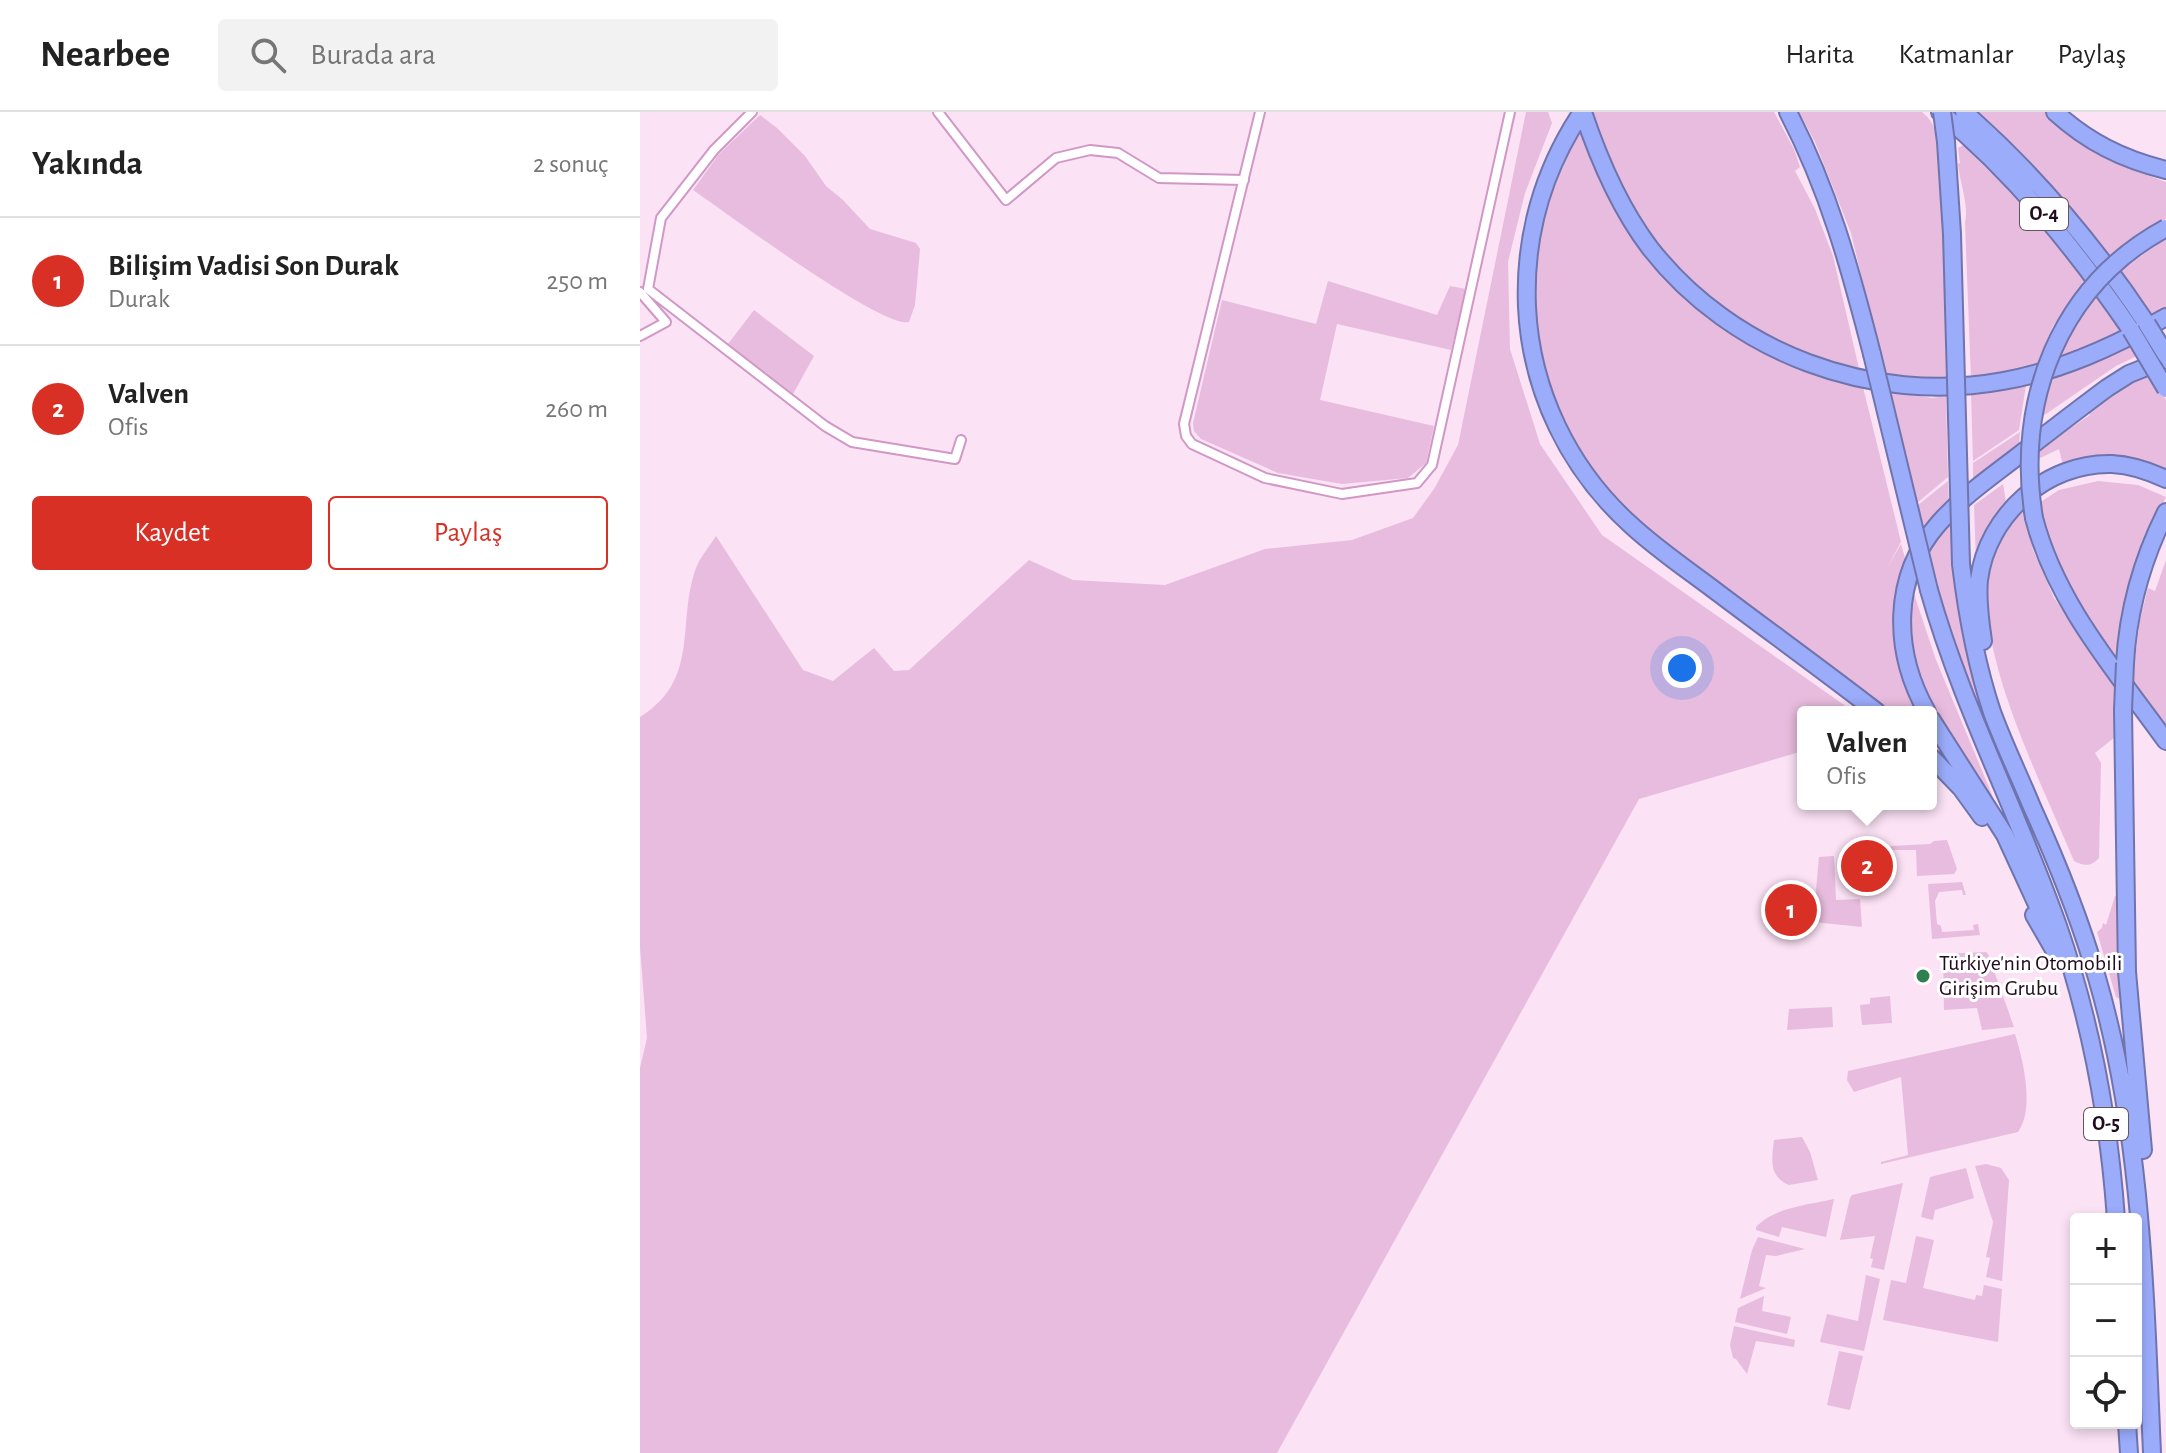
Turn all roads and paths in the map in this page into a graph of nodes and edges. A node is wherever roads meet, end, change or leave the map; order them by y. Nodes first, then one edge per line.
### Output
1 (752, 112) edge
2 (938, 112) edge
3 (1260, 112) edge
4 (1510, 112) edge
5 (1788, 112) edge
6 (1941, 112) edge
7 (1964, 112) edge
8 (2055, 112) edge
9 (2068, 112) edge
10 (1579, 117) edge
11 (2166, 170) edge
12 (1244, 180) junction
13 (2166, 228) edge
14 (640, 282) edge
15 (644, 290) edge
16 (2166, 317) edge
17 (2139, 327) junction
18 (640, 336) edge
19 (2166, 358) edge
20 (2166, 389) edge
21 (961, 440) dead end
22 (2166, 479) edge
23 (2165, 514) edge
24 (1869, 706) edge
25 (1924, 706) edge
26 (1937, 728) edge
27 (2166, 741) edge
28 (1937, 763) edge
29 (2031, 804) junction
30 (2057, 955) junction
31 (2090, 1030) junction
32 (2139, 1207) junction
33 (2115, 1213) edge
34 (2127, 1429) edge
35 (2129, 1453) edge
36 (2152, 1453) edge

1 - 15 street
2 - 12 street
3 - 12 street
4 - 12 street
5 - 31 highway, bridge
6 - 17 highway, O-4
6 - 29 highway, bridge
7 - 17 highway, O-4
8 - 11 highway
9 - 11 highway
10 - 16 highway
10 - 24 highway
13 - 27 highway, bridge
14 - 15 street
15 - 18 street
15 - 21 street
17 - 19 highway, O-4, bridge
17 - 20 highway, O-4, bridge
19 - 25 highway
22 - 29 highway
23 - 32 highway, bridge
26 - 30 highway
28 - 30 highway
29 - 32 highway
30 - 31 highway
31 - 33 highway, O-5
32 - 36 highway
34 - 35 highway

